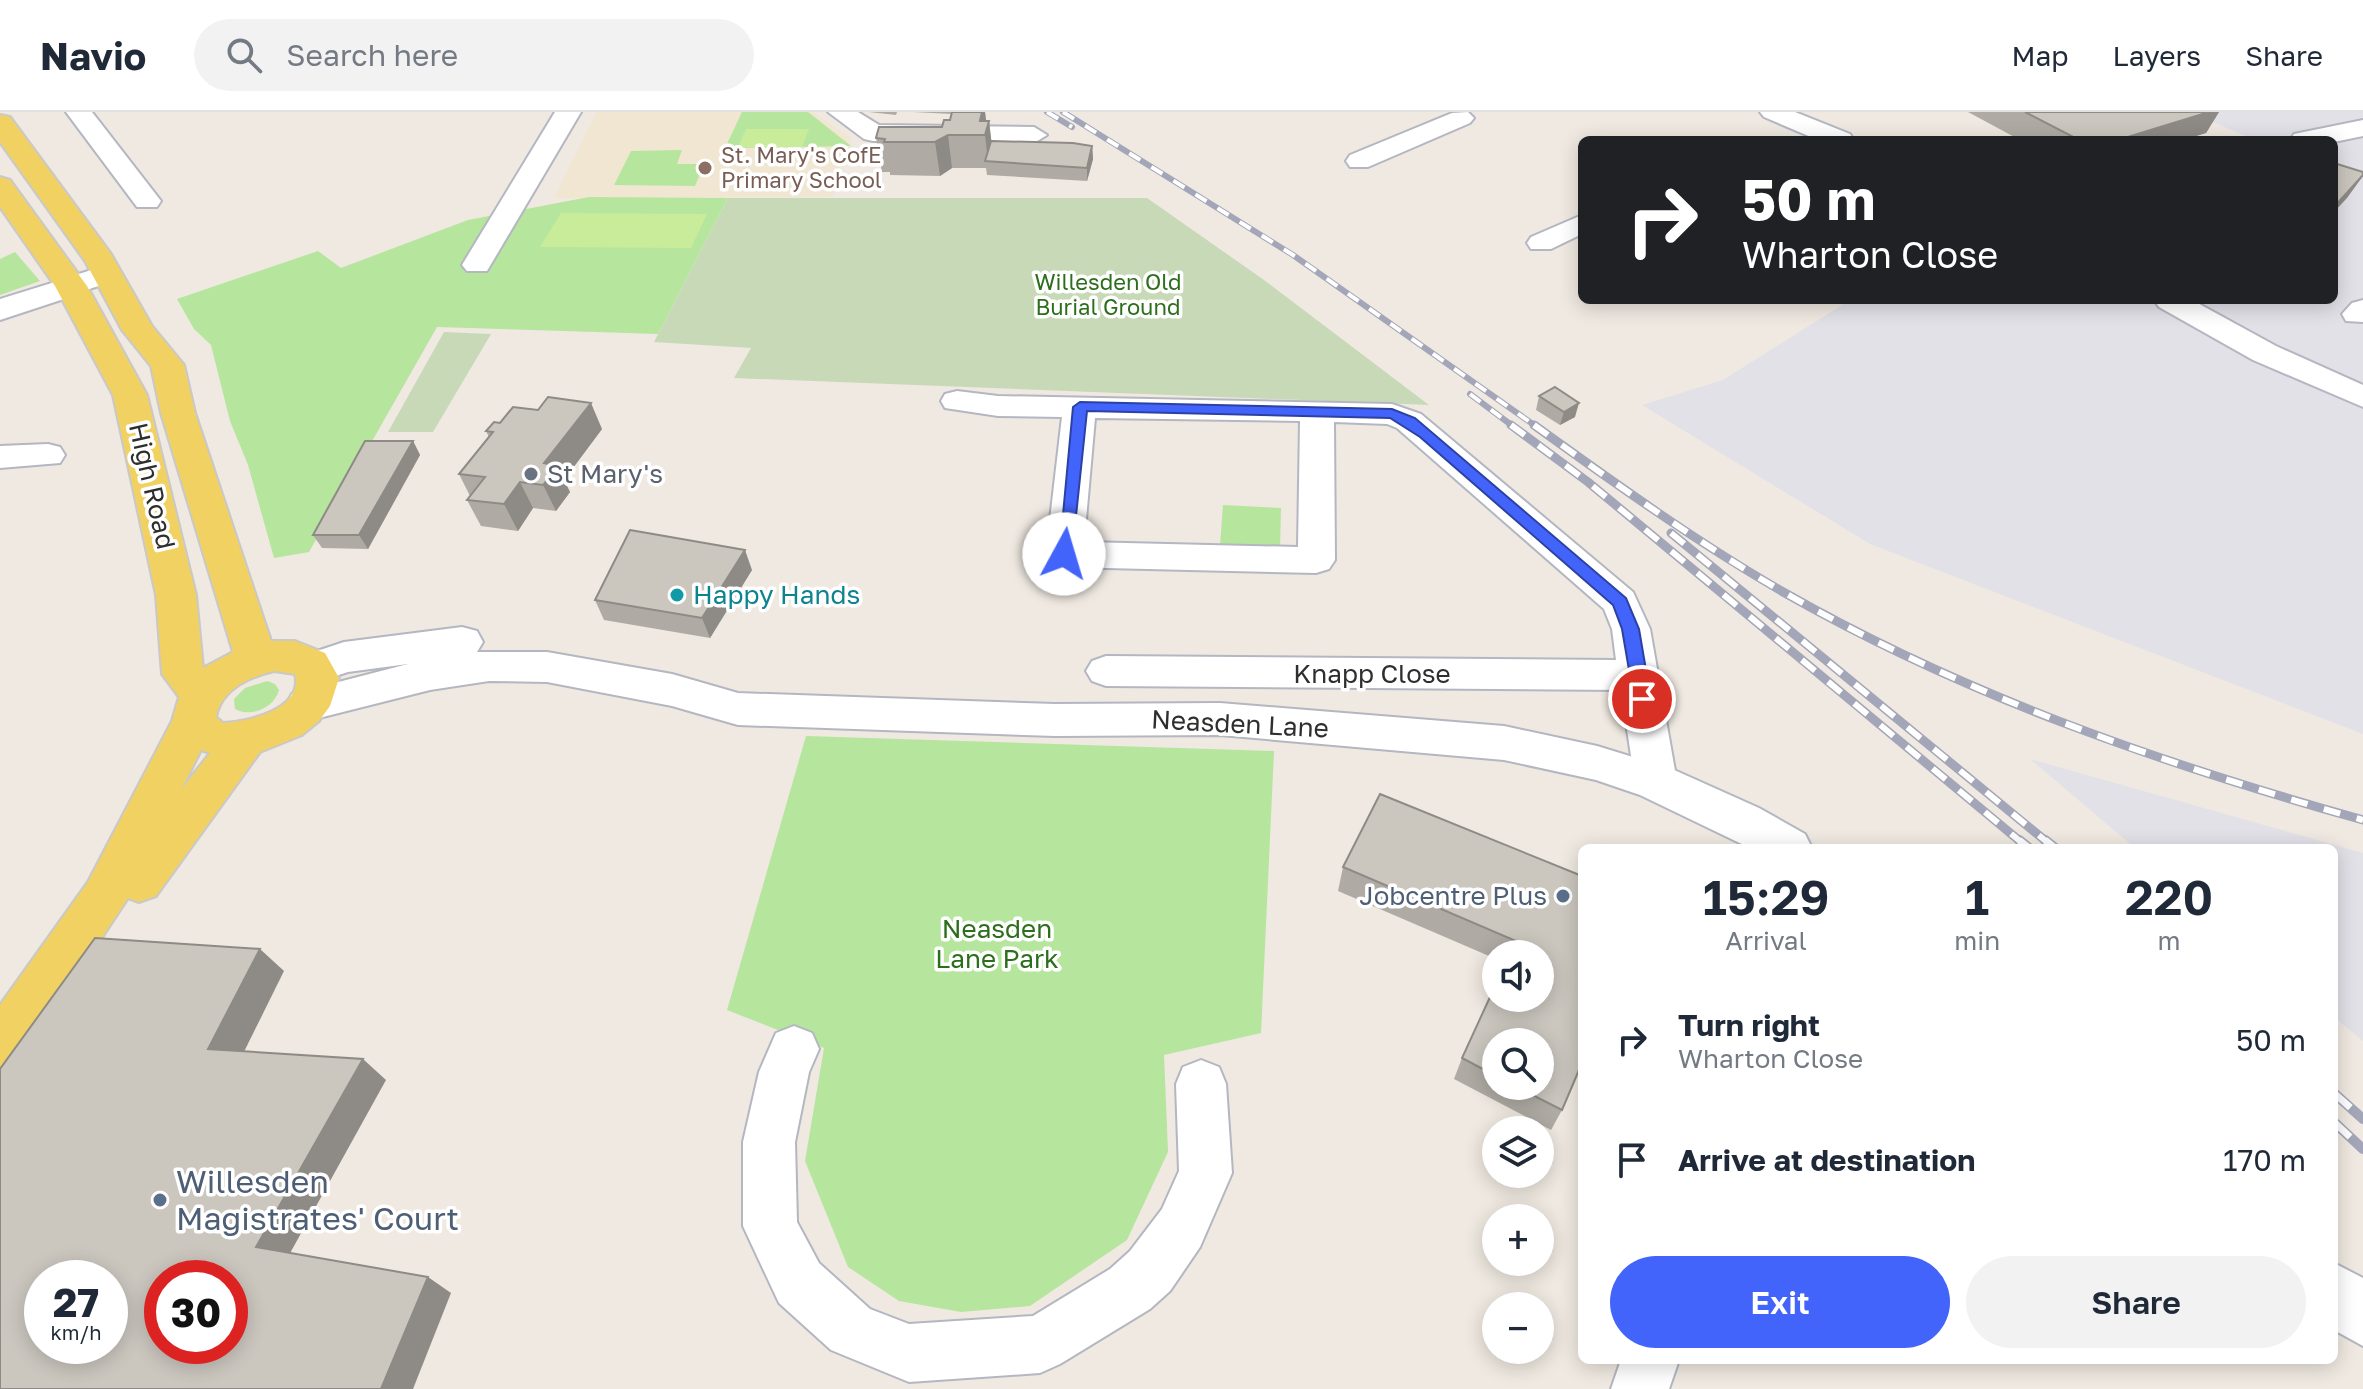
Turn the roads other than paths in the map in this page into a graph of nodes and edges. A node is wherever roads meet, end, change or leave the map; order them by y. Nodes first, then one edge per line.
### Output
1 (79, 112) edge
2 (568, 112) edge
3 (841, 112) edge
4 (1773, 112) edge
5 (1463, 114) edge
6 (0, 123) edge
7 (1801, 123) junction
8 (2363, 128) edge
9 (1034, 135) dead end
10 (1770, 136) edge
11 (1832, 136) edge
12 (2324, 136) edge
13 (1359, 161) dead end
14 (0, 186) edge
15 (147, 201) dead end
16 (1578, 225) edge
17 (1541, 243) dead end
18 (477, 265) dead end
19 (89, 280) junction
20 (2177, 304) edge
21 (0, 310) edge
22 (2363, 397) edge
23 (957, 401) dead end
24 (1080, 407) junction
25 (1317, 411) junction
26 (48, 455) dead end
27 (0, 457) edge
28 (256, 659) junction
29 (1106, 671) dead end
30 (1638, 675) junction
31 (310, 686) junction
32 (198, 708) junction
33 (245, 739) junction
34 (1656, 782) junction
35 (1782, 844) edge
36 (0, 1048) edge
37 (794, 1049) dead end
38 (1201, 1084) dead end
39 (0, 1088) edge
40 (2338, 1295) edge
41 (2363, 1316) edge
42 (1649, 1364) edge
43 (908, 1371) edge
44 (1640, 1389) edge

1 - 15 street
2 - 18 street
3 - 9 street
4 - 7 street
5 - 13 street
6 - 19 main road
7 - 10 street
7 - 11 street
8 - 12 main road
14 - 19 main road
16 - 17 street
19 - 21 main road
19 - 28 main road, High Road
19 - 32 main road, High Road
20 - 22 main road
23 - 24 street
24 - 25 street
24 - 25 street
25 - 30 street
26 - 27 street
28 - 31 main road
28 - 32 main road
29 - 30 street, Knapp Close
30 - 34 street
31 - 33 main road, High Road
31 - 34 main road, Neasden Lane
32 - 33 main road, High Road
32 - 36 main road
33 - 39 main road
34 - 35 main road, Neasden Lane
37 - 43 street
38 - 43 street
40 - 41 main road
42 - 44 street

